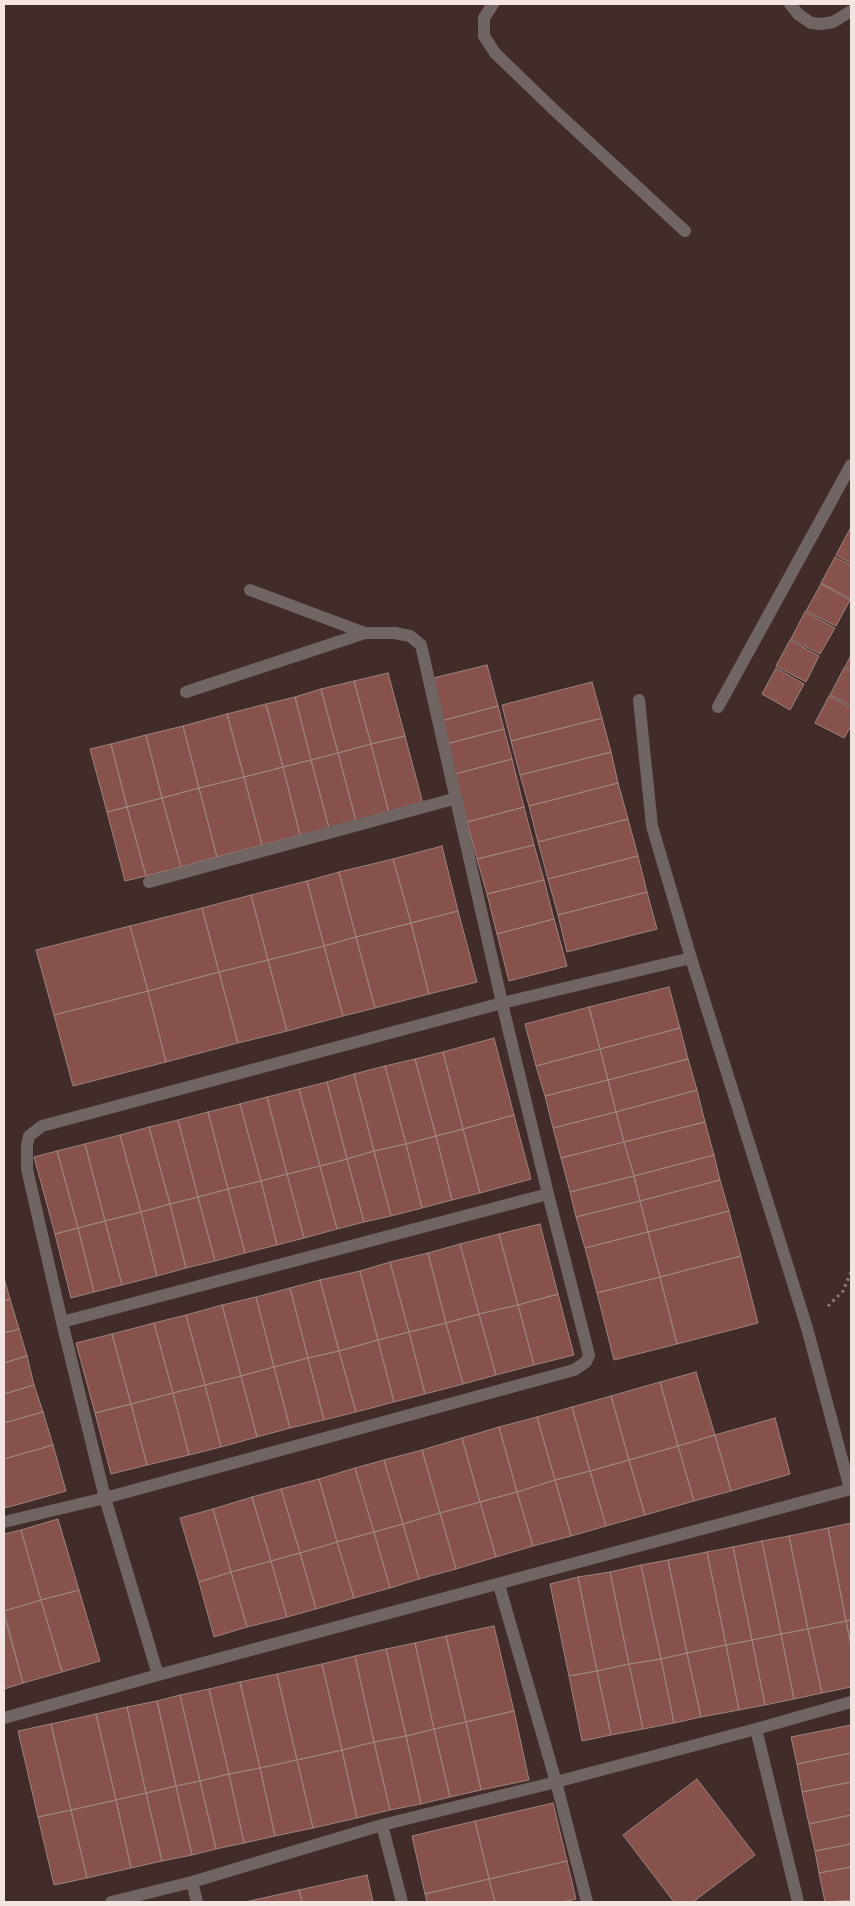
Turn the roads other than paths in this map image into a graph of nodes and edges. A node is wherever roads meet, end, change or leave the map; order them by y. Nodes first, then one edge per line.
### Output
1 (493, 4) edge
2 (790, 4) edge
3 (851, 11) edge
4 (685, 231) dead end
5 (851, 465) edge
6 (250, 590) dead end
7 (365, 633) junction
8 (186, 692) dead end
9 (639, 700) dead end
10 (718, 707) dead end
11 (457, 798) junction
12 (149, 882) dead end
13 (691, 958) junction
14 (502, 1003) junction
15 (548, 1194) junction
16 (62, 1322) junction
17 (851, 1489) edge
18 (105, 1498) junction
19 (4, 1522) edge
20 (499, 1584) junction
21 (158, 1675) junction
22 (851, 1702) edge
23 (4, 1718) edge
24 (756, 1729) junction
25 (556, 1782) junction
26 (382, 1825) junction
27 (192, 1882) junction
28 (112, 1902) edge
29 (197, 1902) edge
30 (402, 1902) edge
31 (587, 1902) edge
32 (798, 1902) edge

1 - 4 street
2 - 3 street
5 - 10 street
6 - 7 street
7 - 8 street
7 - 11 street
9 - 13 street
11 - 12 street
11 - 14 street
13 - 14 street
13 - 17 street
14 - 15 street
14 - 16 street
15 - 16 street
15 - 18 street
16 - 18 street
17 - 20 street
18 - 19 street
18 - 21 street
20 - 21 street
20 - 25 street
21 - 23 street
22 - 24 street
24 - 25 street
24 - 32 street
25 - 26 street
25 - 31 street
26 - 27 street
26 - 30 street
27 - 28 street
27 - 29 street

